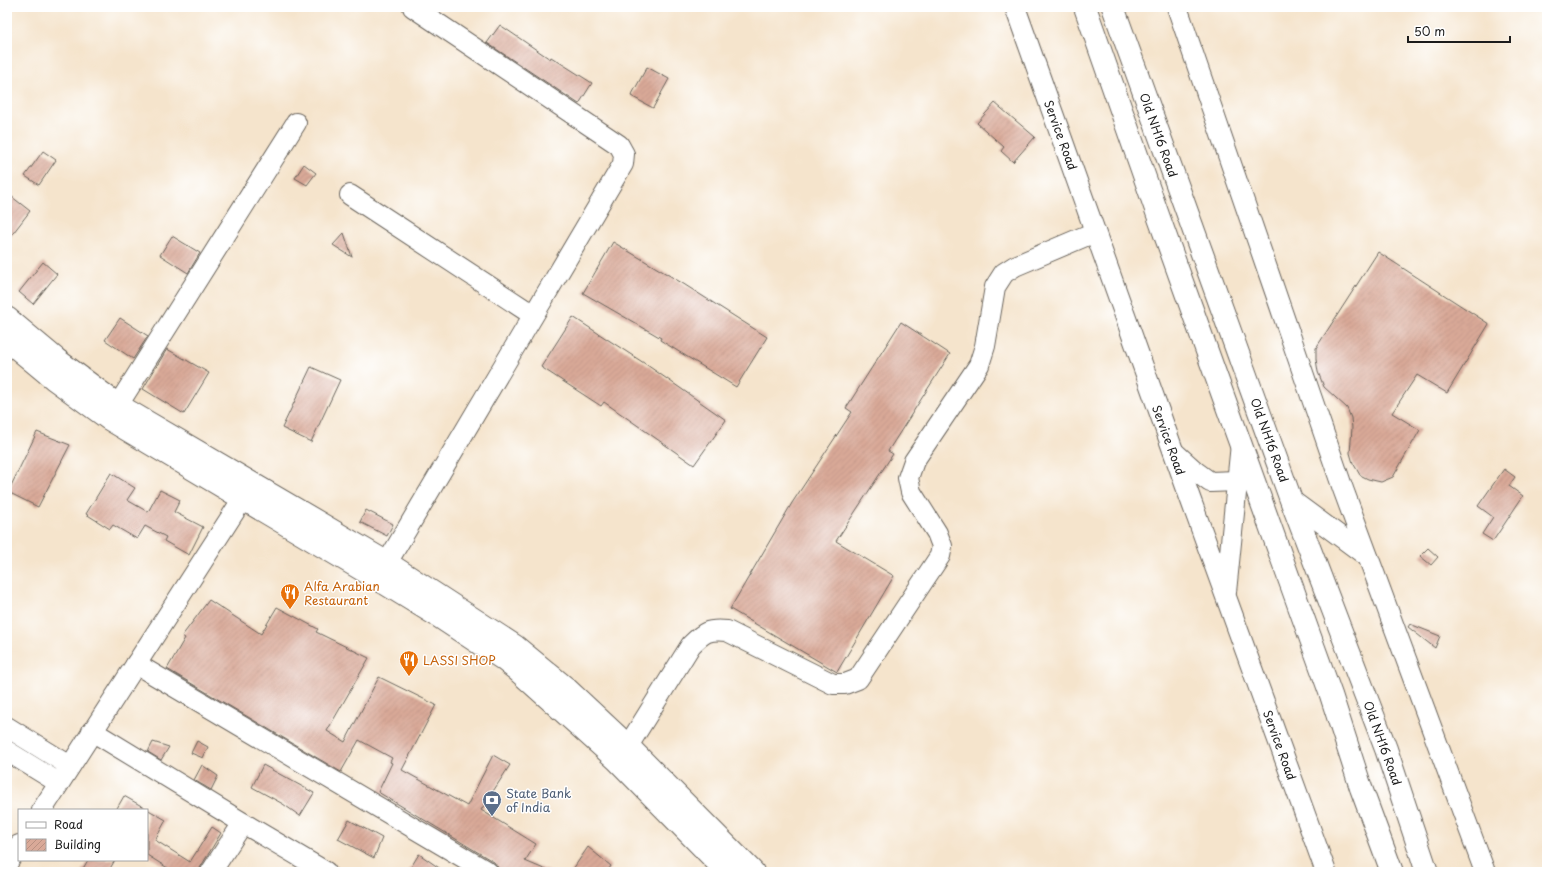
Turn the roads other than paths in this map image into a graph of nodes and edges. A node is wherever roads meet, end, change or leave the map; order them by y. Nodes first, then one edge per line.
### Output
1 (413, 7) edge
2 (1015, 7) edge
3 (1085, 7) edge
4 (1113, 7) edge
5 (1177, 7) edge
6 (296, 122) dead end
7 (350, 195) dead end
8 (1095, 232) junction
9 (533, 315) junction
10 (7, 318) edge
11 (7, 340) edge
12 (118, 405) junction
13 (1241, 444) junction
14 (1173, 451) junction
15 (1237, 481) junction
16 (247, 492) junction
17 (1291, 500) junction
18 (1368, 557) junction
19 (381, 570) junction
20 (1225, 596) junction
21 (136, 664) junction
22 (7, 727) edge
23 (92, 731) junction
24 (628, 746) junction
25 (7, 751) edge
26 (70, 766) junction
27 (59, 783) junction
28 (43, 809) edge
29 (243, 823) junction
30 (18, 847) edge
31 (7, 864) edge
32 (726, 866) edge
33 (211, 872) edge
34 (326, 872) edge
35 (488, 872) edge
36 (753, 872) edge
37 (1326, 872) edge
38 (1392, 872) edge
39 (1428, 872) edge
40 (1485, 872) edge

1 - 9 street
2 - 8 street, Service Road
3 - 13 main road
4 - 17 main road, Old NH16 Road
5 - 18 street
6 - 12 street
7 - 9 street
8 - 14 street, Service Road
8 - 24 street
9 - 19 street
10 - 12 main road
11 - 16 main road
12 - 16 main road
13 - 15 street
13 - 38 main road
14 - 15 street
14 - 20 street, Service Road
15 - 20 street
16 - 19 main road
16 - 21 street
17 - 18 street
17 - 39 main road, Old NH16 Road
18 - 40 street
19 - 24 main road
19 - 32 main road
20 - 37 street, Service Road
21 - 23 street
21 - 35 street
22 - 26 street
23 - 26 street
23 - 29 street
24 - 32 main road
25 - 27 street
26 - 27 street
27 - 28 street
29 - 33 street
29 - 34 street
30 - 31 street
32 - 36 main road

